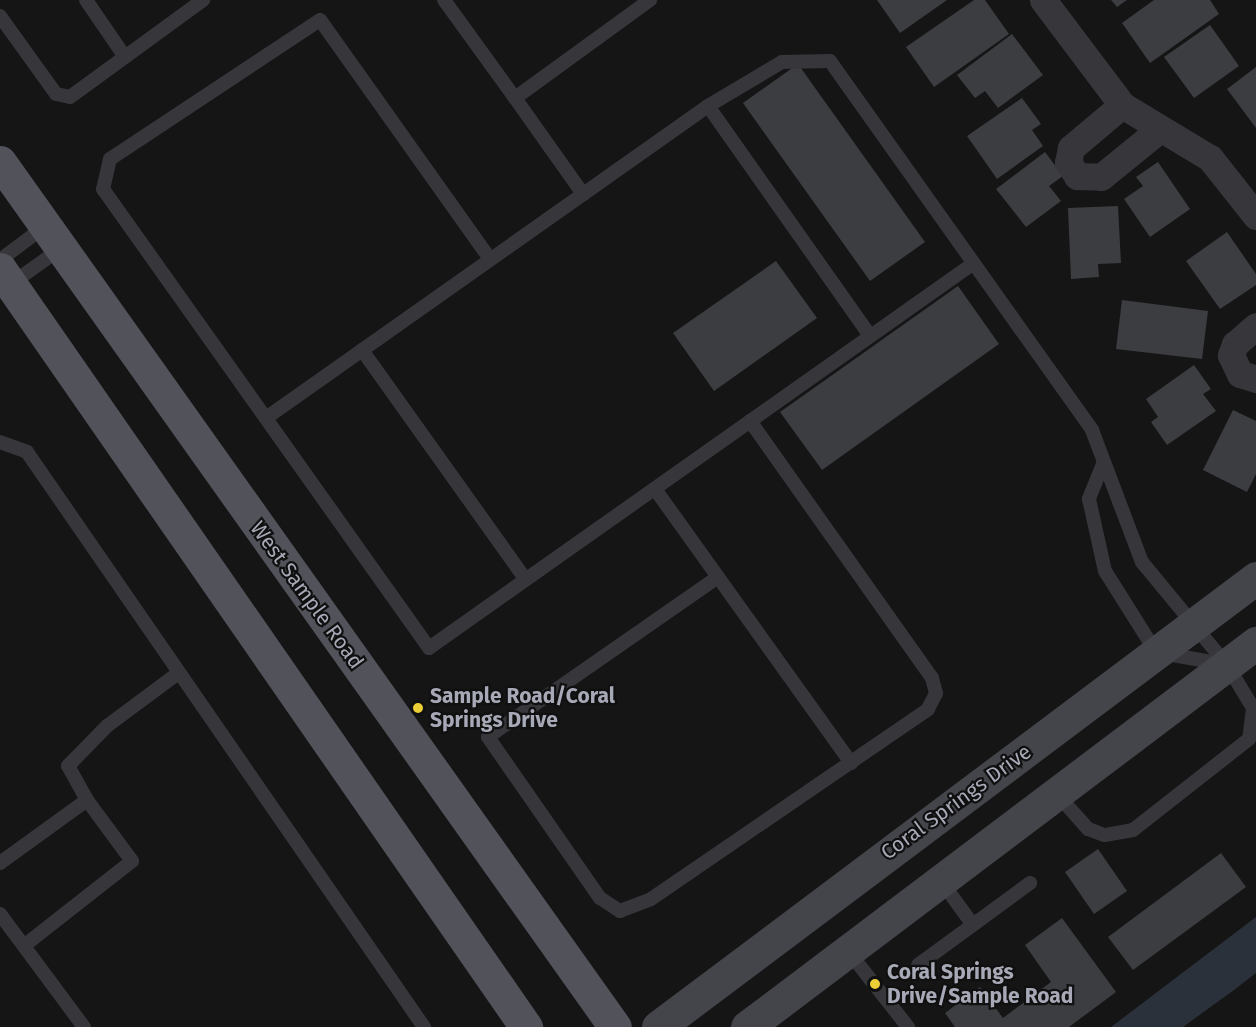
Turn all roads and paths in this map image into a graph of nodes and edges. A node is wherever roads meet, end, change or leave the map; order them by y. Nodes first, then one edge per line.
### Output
1 (86, 0) edge
2 (203, 0) edge
3 (444, 0) edge
4 (650, 0) edge
5 (1043, 0) edge
6 (0, 16) edge
7 (125, 57) junction
8 (514, 98) junction
9 (1122, 105) junction
10 (708, 106) junction
11 (1160, 129) junction
12 (0, 162) edge
13 (583, 194) junction
14 (1256, 216) edge
15 (52, 238) junction
16 (490, 259) junction
17 (974, 263) junction
18 (3, 276) edge
19 (1256, 326) edge
20 (870, 336) junction
21 (362, 350) junction
22 (1256, 380) edge
23 (266, 418) junction
24 (750, 422) junction
25 (0, 442) edge
26 (1103, 464) junction
27 (655, 489) junction
28 (718, 577) junction
29 (1256, 578) edge
30 (526, 580) junction
31 (1192, 623) junction
32 (1256, 643) edge
33 (1156, 652) junction
34 (1227, 665) junction
35 (177, 674) junction
36 (850, 763) junction
37 (1057, 794) junction
38 (87, 800) junction
39 (0, 863) edge
40 (941, 881) junction
41 (1030, 883) dead end
42 (0, 914) edge
43 (973, 925) junction
44 (25, 945) junction
45 (848, 951) junction
46 (918, 966) dead end
47 (84, 1027) edge
48 (424, 1027) edge
49 (526, 1027) edge
50 (615, 1027) edge
51 (658, 1027) edge
52 (747, 1027) edge
53 (908, 1027) edge

1 - 7 lane
2 - 7 lane
3 - 8 lane
4 - 8 lane
5 - 9 street
6 - 7 lane
8 - 13 lane
9 - 11 street
9 - 11 street
10 - 13 lane
10 - 17 lane
10 - 20 lane
11 - 14 street
12 - 15 main road, West Sample Road
13 - 16 lane
15 - 18 lane
15 - 18 lane
15 - 50 main road, West Sample Road
16 - 21 lane
16 - 23 lane
17 - 20 lane
17 - 26 lane
18 - 49 main road
19 - 22 street
20 - 24 lane
21 - 23 lane
21 - 30 lane
23 - 30 lane
24 - 27 lane
24 - 36 lane
25 - 35 lane
26 - 31 lane
26 - 33 lane
27 - 28 lane
27 - 30 lane
28 - 36 lane
28 - 36 lane
29 - 31 main road, Coral Springs Drive
31 - 33 main road, Coral Springs Drive
31 - 34 lane
32 - 34 main road
33 - 34 lane
33 - 51 main road, Coral Springs Drive
34 - 37 main road
34 - 37 lane
35 - 38 lane
35 - 48 lane
37 - 40 main road
38 - 39 lane
38 - 44 lane
40 - 43 lane
40 - 45 main road
41 - 43 lane
42 - 44 lane
43 - 46 lane
44 - 47 lane
45 - 52 main road
45 - 53 lane

